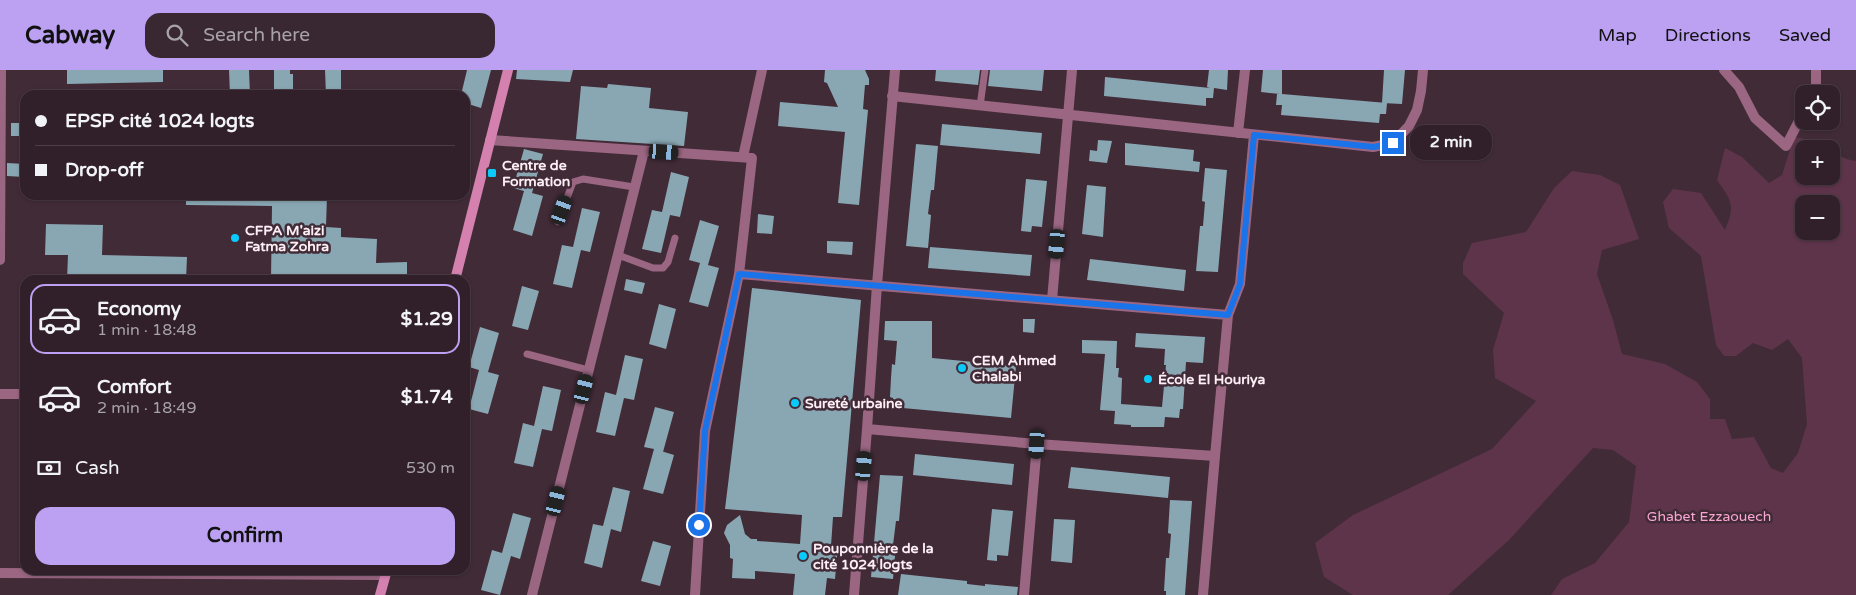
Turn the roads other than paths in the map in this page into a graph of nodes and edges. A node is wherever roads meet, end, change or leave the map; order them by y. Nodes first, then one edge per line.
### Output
1 (1, 70) edge
2 (508, 70) edge
3 (762, 70) edge
4 (896, 70) edge
5 (985, 70) edge
6 (1072, 70) edge
7 (1245, 70) edge
8 (1423, 70) edge
9 (1724, 70) edge
10 (1816, 70) edge
11 (1816, 85) edge
12 (892, 96) junction
13 (980, 106) junction
14 (1068, 115) junction
15 (1795, 128) edge
16 (1238, 133) junction
17 (1254, 135) junction
18 (490, 140) junction
19 (644, 150) junction
20 (743, 157) junction
21 (634, 187) junction
22 (1, 216) edge
23 (558, 222) dead end
24 (675, 238) dead end
25 (618, 255) junction
26 (0, 260) edge
27 (739, 274) junction
28 (457, 275) edge
29 (877, 285) junction
30 (1052, 300) junction
31 (1228, 315) junction
32 (527, 354) dead end
33 (588, 370) junction
34 (0, 394) edge
35 (20, 394) edge
36 (867, 429) junction
37 (1037, 444) junction
38 (1215, 456) junction
39 (0, 573) edge
40 (20, 573) edge
41 (385, 575) edge
42 (380, 595) edge
43 (532, 595) edge
44 (695, 595) edge
45 (854, 595) edge
46 (1024, 595) edge
47 (1203, 595) edge

1 - 22 street
2 - 18 street
3 - 20 street
4 - 12 street
5 - 13 lane
6 - 14 street
7 - 16 street
8 - 17 street
9 - 15 street
10 - 11 street
12 - 13 street
12 - 29 street
13 - 14 street
14 - 16 street
14 - 30 street
16 - 17 street
17 - 31 street
18 - 19 street
18 - 28 street
19 - 20 street
19 - 21 street
20 - 27 street
21 - 23 lane
21 - 25 street
22 - 26 street
24 - 25 lane
25 - 33 street
27 - 29 street
27 - 44 street
29 - 30 street
29 - 36 street
30 - 31 street
31 - 38 street
32 - 33 lane
33 - 43 street
34 - 35 street
36 - 37 street
36 - 45 street
37 - 38 street
37 - 46 street
38 - 47 street
39 - 40 street
41 - 42 street

